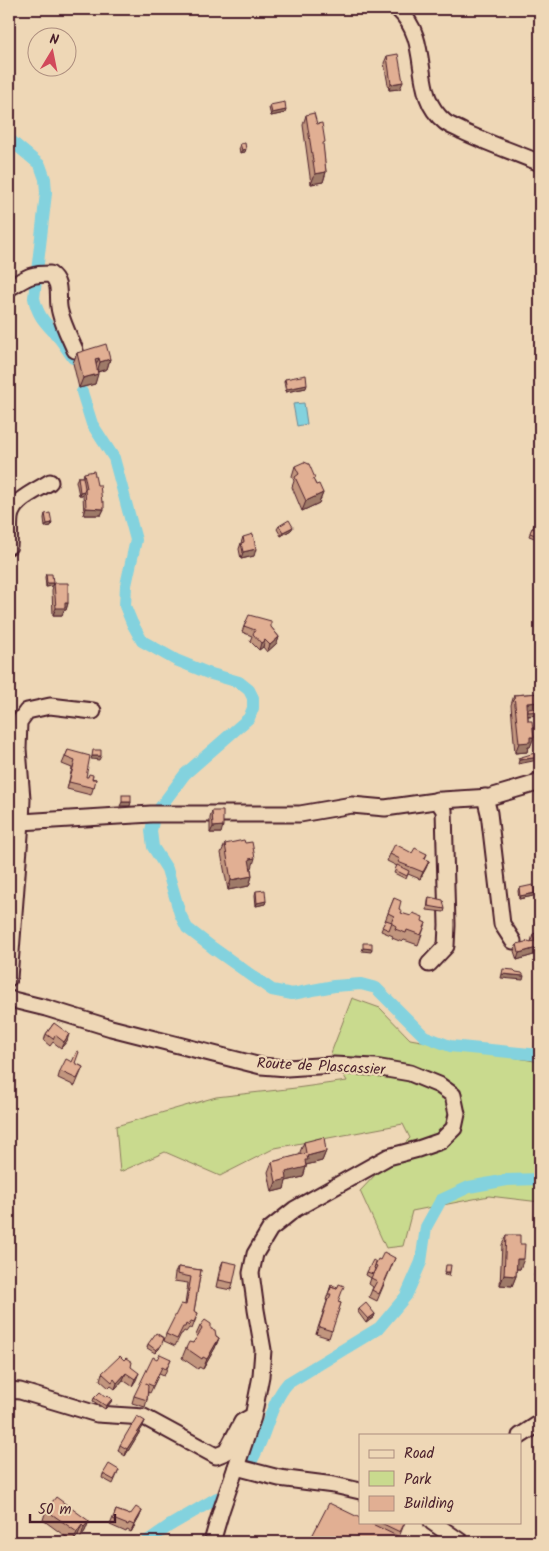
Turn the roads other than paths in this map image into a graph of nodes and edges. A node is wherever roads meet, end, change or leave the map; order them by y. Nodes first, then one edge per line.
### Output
1 (398, 9) edge
2 (540, 163) edge
3 (9, 288) edge
4 (75, 350) dead end
5 (50, 482) dead end
6 (9, 546) edge
7 (93, 711) dead end
8 (540, 780) edge
9 (485, 798) junction
10 (437, 800) junction
11 (21, 822) junction
12 (513, 941) dead end
13 (429, 964) dead end
14 (9, 978) edge
15 (9, 999) edge
16 (9, 1390) edge
17 (253, 1417) junction
18 (540, 1423) edge
19 (522, 1435) edge
20 (236, 1467) junction
21 (359, 1491) edge
22 (435, 1524) edge
23 (212, 1542) edge
24 (461, 1542) edge

1 - 2 street
3 - 4 street
5 - 6 street
7 - 11 street
8 - 9 street
9 - 10 street
9 - 12 street
10 - 11 street
10 - 13 street
11 - 14 street
15 - 17 street, Route de Plascassier
16 - 17 street
17 - 20 street, Route de Plascassier
18 - 19 street
20 - 21 street
20 - 23 street, Route de Plascassier
22 - 24 street

